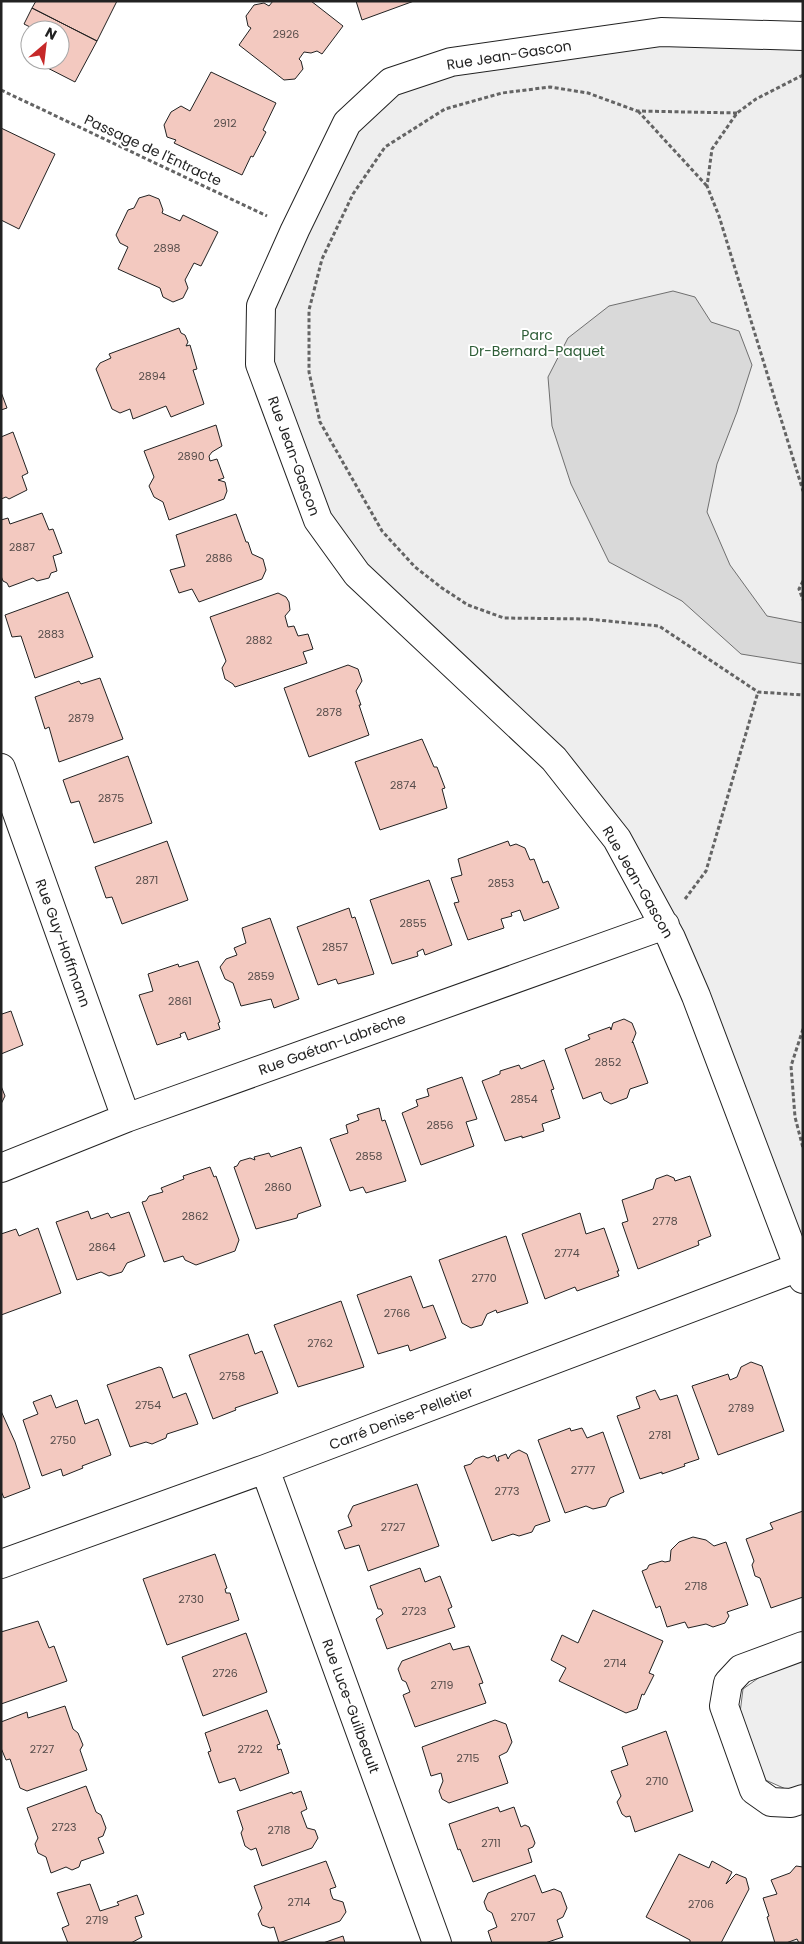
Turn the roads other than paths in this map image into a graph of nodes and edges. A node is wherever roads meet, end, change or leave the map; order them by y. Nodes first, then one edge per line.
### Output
1 (803, 36) edge
2 (1, 768) edge
3 (665, 925) junction
4 (126, 1118) junction
5 (1, 1168) edge
6 (801, 1273) edge
7 (265, 1469) junction
8 (1, 1564) edge
9 (803, 1646) edge
10 (803, 1799) edge
11 (437, 1943) edge

1 - 3 street, Rue Jean-Gascon
2 - 4 street, Rue Guy-Hoffmann
3 - 4 street, Rue Gaétan-Labrèche
3 - 6 street, Rue Jean-Gascon
4 - 5 street, Rue Gaétan-Labrèche
6 - 7 street, Carré Denise-Pelletier
7 - 8 street, Carré Denise-Pelletier
7 - 11 street, Rue Luce-Guilbeault
9 - 10 street

